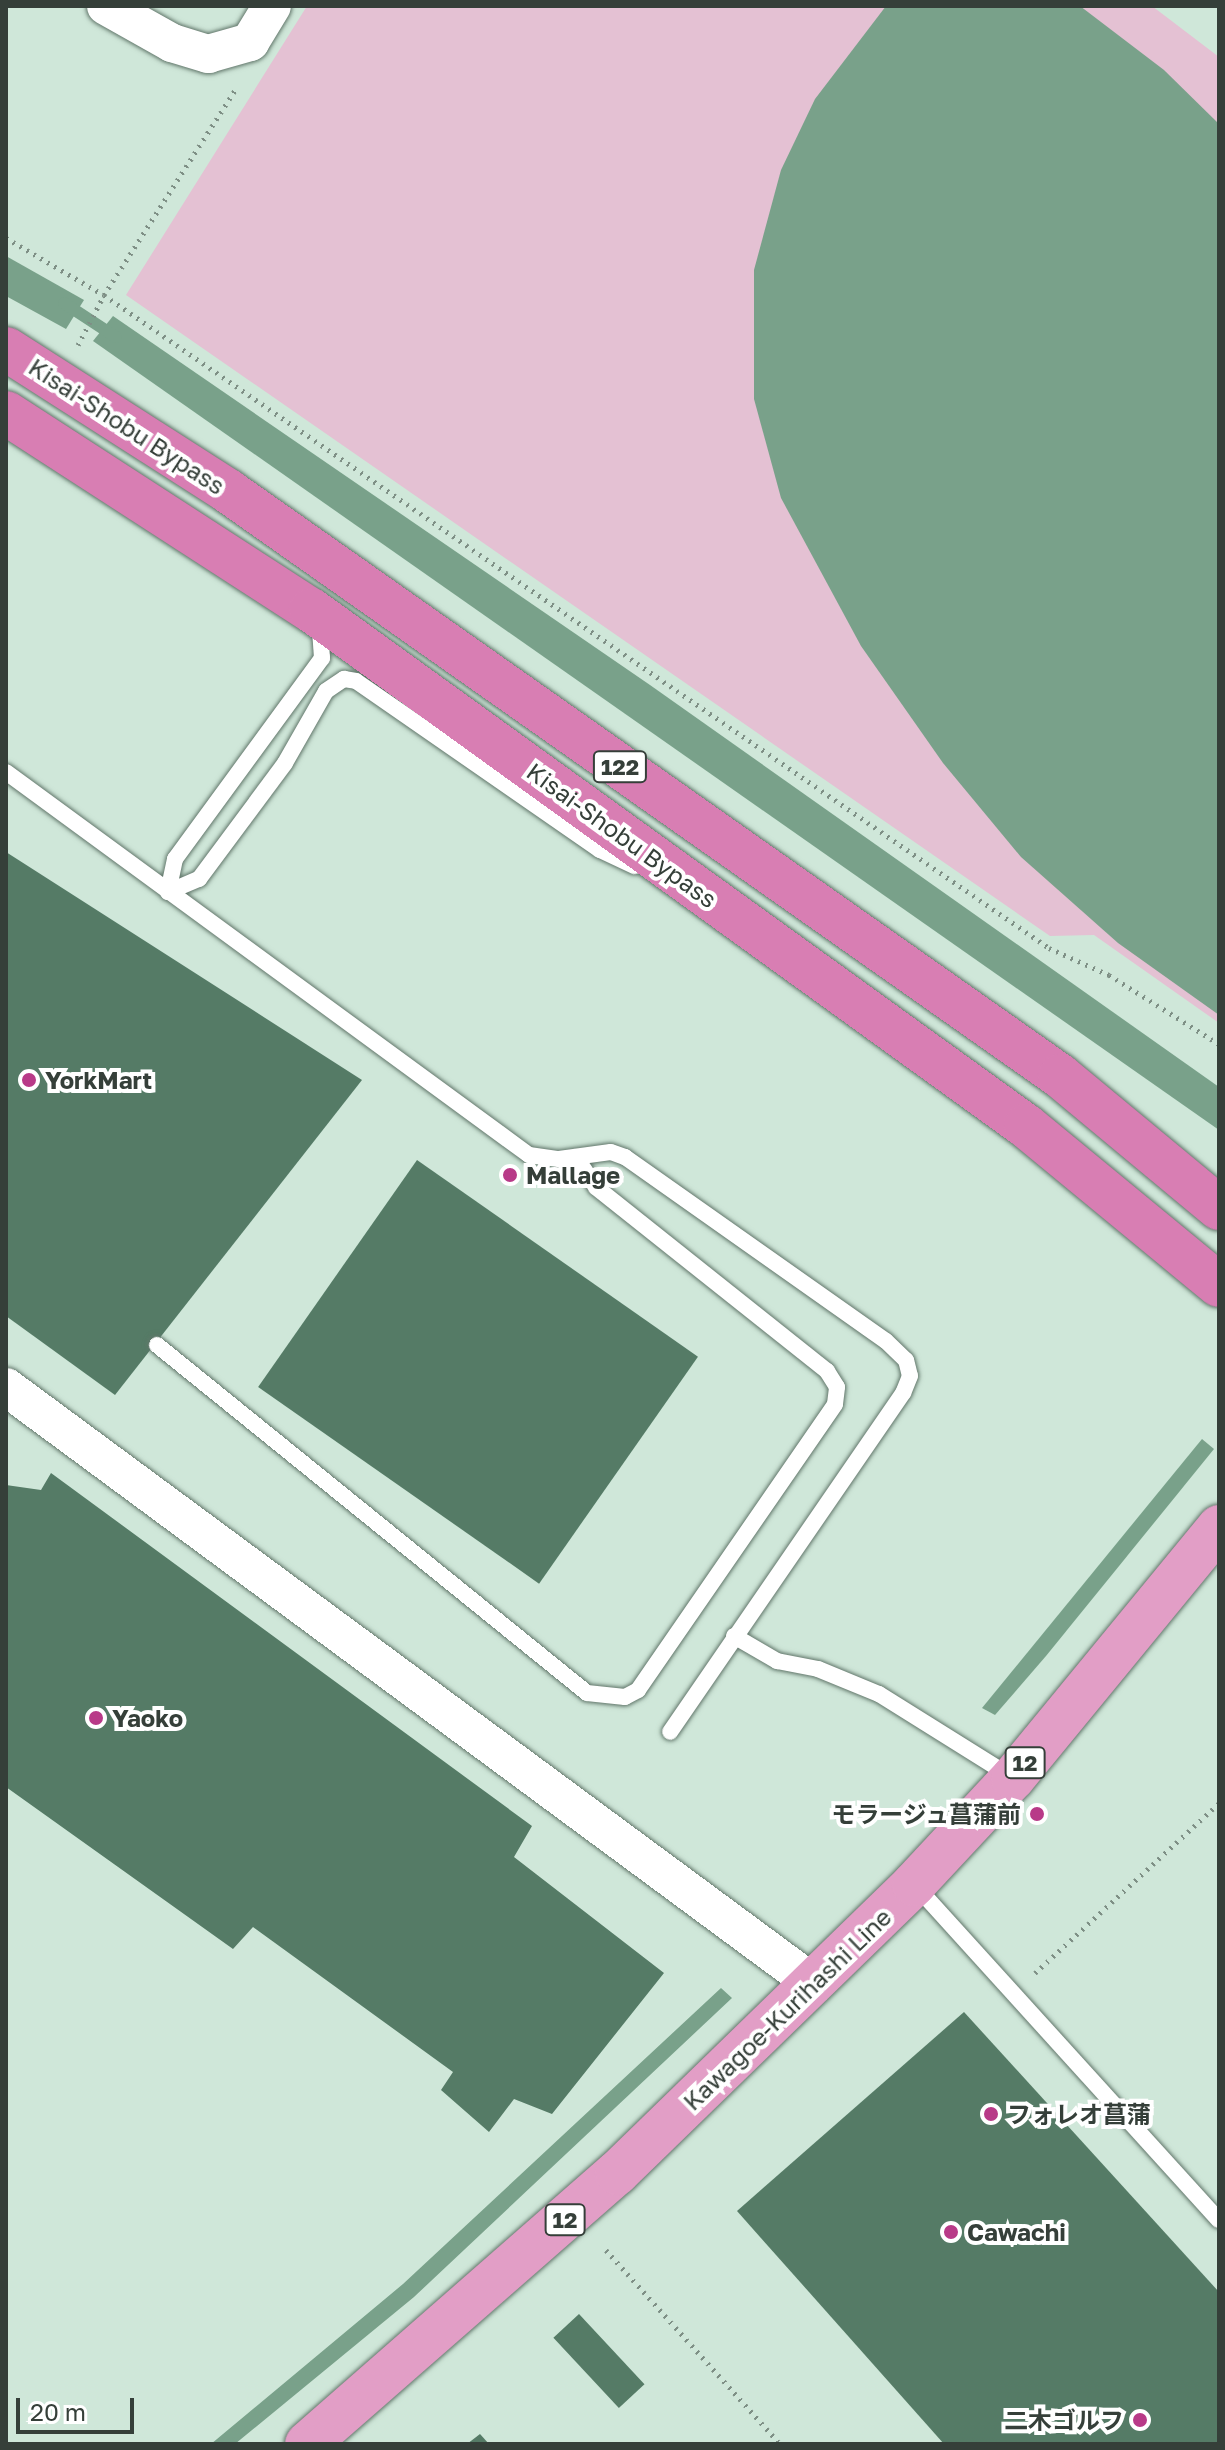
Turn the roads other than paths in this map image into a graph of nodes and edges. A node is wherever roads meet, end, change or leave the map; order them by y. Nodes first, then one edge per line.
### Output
1 (106, 6) edge
2 (272, 6) edge
3 (6, 349) edge
4 (6, 413) edge
5 (311, 610) junction
6 (6, 772) edge
7 (168, 892) junction
8 (726, 911) junction
9 (576, 1157) junction
10 (1219, 1208) edge
11 (1219, 1285) edge
12 (157, 1345) dead end
13 (6, 1387) edge
14 (1219, 1527) edge
15 (734, 1636) junction
16 (670, 1732) dead end
17 (1013, 1778) junction
18 (914, 1884) junction
19 (814, 1984) junction
20 (1219, 2220) edge
21 (307, 2444) edge

1 - 2 street
3 - 10 highway, Kisai-Shobu Bypass / 122
4 - 5 highway, Kisai-Shobu Bypass / 122
5 - 7 lane
5 - 8 highway, Kisai-Shobu Bypass / 122
6 - 7 lane
7 - 8 lane
7 - 9 lane
8 - 11 highway, Kisai-Shobu Bypass / 122
9 - 12 lane
9 - 15 lane
13 - 19 street
14 - 17 main road, Kawagoe-Kurihashi Line / 12
15 - 16 lane
15 - 17 lane
17 - 18 main road, Kawagoe-Kurihashi Line / 12
18 - 19 main road, Kawagoe-Kurihashi Line / 12
18 - 20 lane
19 - 21 main road, Kawagoe-Kurihashi Line / 12

